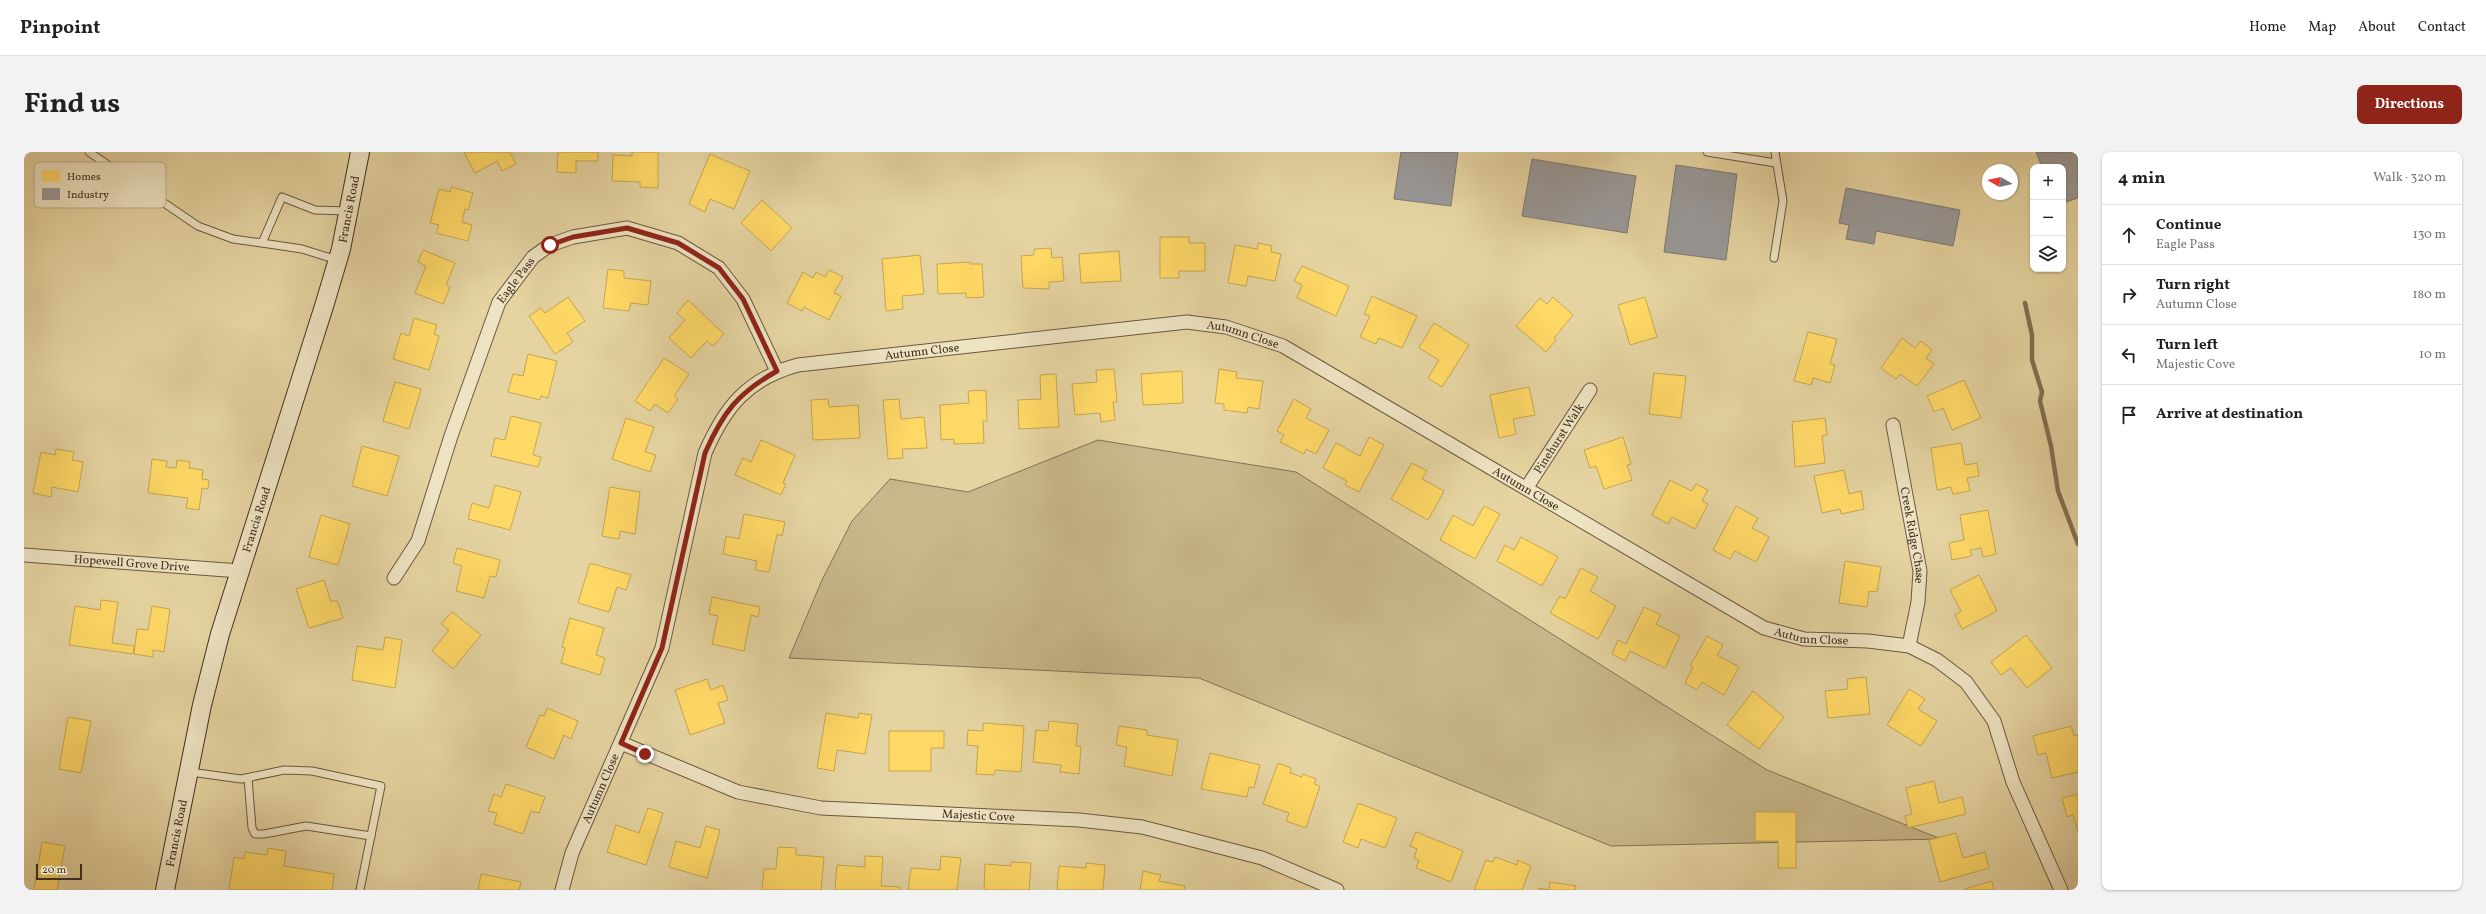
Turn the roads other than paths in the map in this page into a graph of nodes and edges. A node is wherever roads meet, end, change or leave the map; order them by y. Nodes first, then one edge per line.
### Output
1 (89, 152) edge
2 (360, 152) edge
3 (1707, 152) edge
4 (1775, 152) edge
5 (104, 162) edge
6 (1776, 163) junction
7 (166, 204) edge
8 (348, 211) junction
9 (262, 244) junction
10 (1774, 258) dead end
11 (337, 260) junction
12 (777, 371) junction
13 (1590, 390) dead end
14 (1893, 425) dead end
15 (1528, 487) junction
16 (24, 555) edge
17 (240, 571) junction
18 (394, 578) dead end
19 (1909, 646) junction
20 (621, 743) junction
21 (188, 772) junction
22 (248, 778) junction
23 (371, 836) junction
24 (165, 890) edge
25 (360, 890) edge
26 (562, 890) edge
27 (1337, 890) edge
28 (2061, 890) edge

1 - 5 lane
2 - 8 street, Francis Road
3 - 6 lane
4 - 6 lane
6 - 10 lane
7 - 9 lane
8 - 9 lane
8 - 11 street, Francis Road
9 - 11 lane
11 - 17 street, Francis Road
12 - 15 street, Autumn Close
12 - 18 street, Eagle Pass
12 - 20 street, Autumn Close
13 - 15 street, Pinehurst Walk
14 - 19 street, Creek Ridge Chase
15 - 19 street, Autumn Close
16 - 17 street, Hopewell Grove Drive
17 - 21 street, Francis Road
19 - 28 street, Autumn Close
20 - 26 street, Autumn Close
20 - 27 street, Majestic Cove
21 - 22 lane
21 - 24 street, Francis Road
22 - 23 lane
22 - 23 lane
23 - 25 lane

